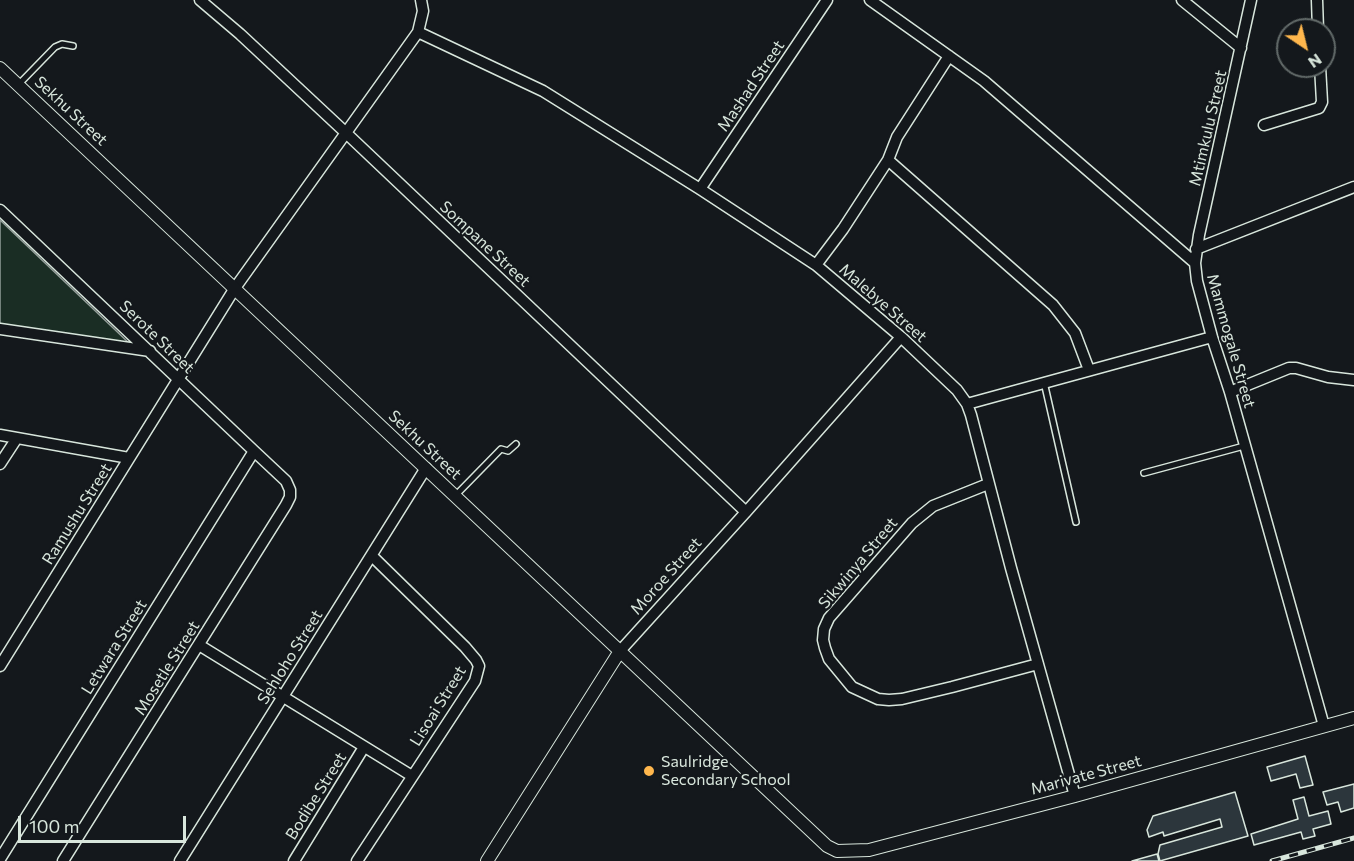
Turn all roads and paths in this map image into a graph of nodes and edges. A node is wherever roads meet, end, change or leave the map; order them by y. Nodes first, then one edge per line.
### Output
1 (200, 0) edge
2 (421, 0) edge
3 (827, 0) edge
4 (870, 0) edge
5 (1182, 0) edge
6 (1251, 0) edge
7 (1317, 0) edge
8 (1318, 18) edge
9 (418, 32) junction
10 (73, 46) dead end
11 (1241, 48) junction
12 (949, 56) junction
13 (0, 68) edge
14 (1321, 78) edge
15 (18, 85) junction
16 (1264, 124) dead end
17 (345, 132) junction
18 (888, 160) junction
19 (1354, 188) edge
20 (700, 189) junction
21 (0, 210) edge
22 (1196, 249) junction
23 (1195, 263) junction
24 (816, 265) junction
25 (235, 288) junction
26 (0, 328) edge
27 (1212, 336) junction
28 (901, 337) junction
29 (150, 351) junction
30 (1089, 370) junction
31 (179, 378) junction
32 (1354, 380) edge
33 (1044, 382) junction
34 (1230, 392) junction
35 (967, 404) junction
36 (0, 435) edge
37 (17, 438) junction
38 (516, 444) dead end
39 (1244, 446) junction
40 (254, 451) junction
41 (129, 458) junction
42 (0, 464) edge
43 (426, 468) junction
44 (1144, 473) dead end
45 (988, 484) junction
46 (290, 490) joint
47 (455, 496) junction
48 (746, 512) junction
49 (1076, 522) dead end
50 (372, 556) junction
51 (199, 645) junction
52 (620, 651) junction
53 (1038, 664) junction
54 (0, 666) edge
55 (282, 697) junction
56 (1354, 718) edge
57 (1324, 726) junction
58 (364, 747) junction
59 (412, 776) junction
60 (1075, 796) junction
61 (826, 846) joint
62 (0, 859) edge
63 (63, 861) edge
64 (180, 861) edge
65 (294, 861) edge
66 (357, 861) edge
67 (487, 861) edge

1 - 17 street, Sompane Street
2 - 9 street
3 - 20 street, Mashad Street
4 - 12 street, Mammogale Street
5 - 11 street
6 - 11 street, Mtimkulu Street
7 - 8 street
9 - 17 street, Ramushu Street
9 - 20 street, Malebye Street
10 - 15 lane
11 - 22 street, Mtimkulu Street
12 - 18 street
12 - 23 street, Mammogale Street
13 - 15 street, Sekhu Street
14 - 16 street
15 - 25 street, Sekhu Street
17 - 25 street, Ramushu Street
17 - 48 street, Sompane Street
18 - 24 street
18 - 30 street
19 - 22 street
20 - 24 street, Malebye Street
21 - 29 street, Serote Street
22 - 23 street, Mtimkulu Street
23 - 27 street, Mammogale Street
24 - 28 street, Malebye Street
25 - 31 street, Ramushu Street
25 - 43 street, Sekhu Street
26 - 29 street
27 - 30 street
27 - 34 street, Mammogale Street
28 - 35 street, Malebye Street
28 - 48 street, Moroe Street
29 - 31 street, Serote Street
30 - 33 street
31 - 40 street, Serote Street
31 - 41 street, Ramushu Street
32 - 34 street
33 - 35 street
33 - 49 lane
34 - 39 street, Mammogale Street
35 - 45 street, Malebye Street
36 - 37 street
37 - 41 street
37 - 42 street
38 - 47 lane
39 - 44 lane
39 - 57 street, Mammogale Street
40 - 46 street, Serote Street
40 - 62 street, Letwara Street
41 - 54 street, Ramushu Street
43 - 47 street, Sekhu Street
43 - 50 street, Sehloho Street
45 - 53 street, Malebye Street
45 - 53 street, Sikwinya Street
46 - 51 street, Mosetle Street
47 - 52 street, Sekhu Street
48 - 52 street, Moroe Street
50 - 55 street, Sehloho Street
50 - 59 street, Lisoai Street
51 - 55 street
51 - 63 street, Mosetle Street
52 - 61 street, Sekhu Street
52 - 67 street, Moroe Street
53 - 60 street, Malebye Street
55 - 58 street
55 - 64 street, Sehloho Street
56 - 57 street, Marivate Street
57 - 60 street, Marivate Street
58 - 59 street
58 - 65 street, Bodibe Street
59 - 66 street, Lisoai Street
60 - 61 street, Marivate Street

